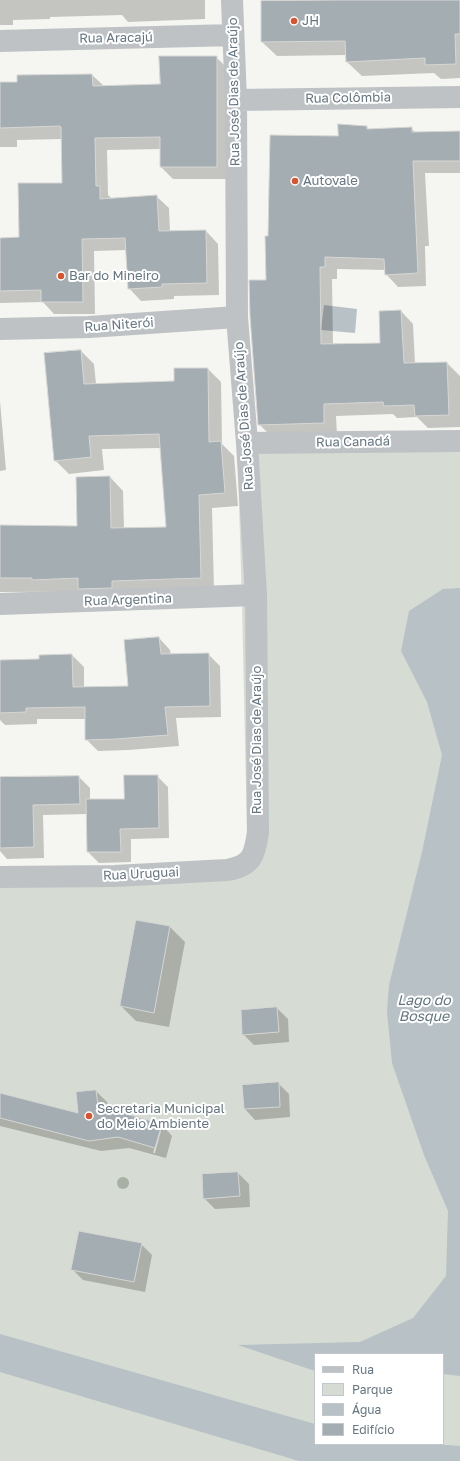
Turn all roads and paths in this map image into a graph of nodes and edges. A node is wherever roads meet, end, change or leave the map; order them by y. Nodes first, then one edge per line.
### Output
1 (232, 0) edge
2 (233, 35) junction
3 (0, 41) edge
4 (460, 97) edge
5 (236, 100) junction
6 (237, 317) junction
7 (0, 329) edge
8 (460, 441) edge
9 (247, 443) junction
10 (256, 595) junction
11 (0, 604) edge
12 (258, 832) joint
13 (0, 878) edge

1 - 2 street, Rua José Dias de Araújo
2 - 3 street, Rua Aracajú
2 - 5 street, Rua José Dias de Araújo
4 - 5 street, Rua Colômbia
5 - 6 street, Rua José Dias de Araújo
6 - 7 street, Rua Niterói
6 - 9 street, Rua José Dias de Araújo
8 - 9 street, Rua Canadá
9 - 10 street, Rua José Dias de Araújo
10 - 11 street, Rua Argentina
10 - 12 street, Rua José Dias de Araújo
12 - 13 street, Rua Uruguai

